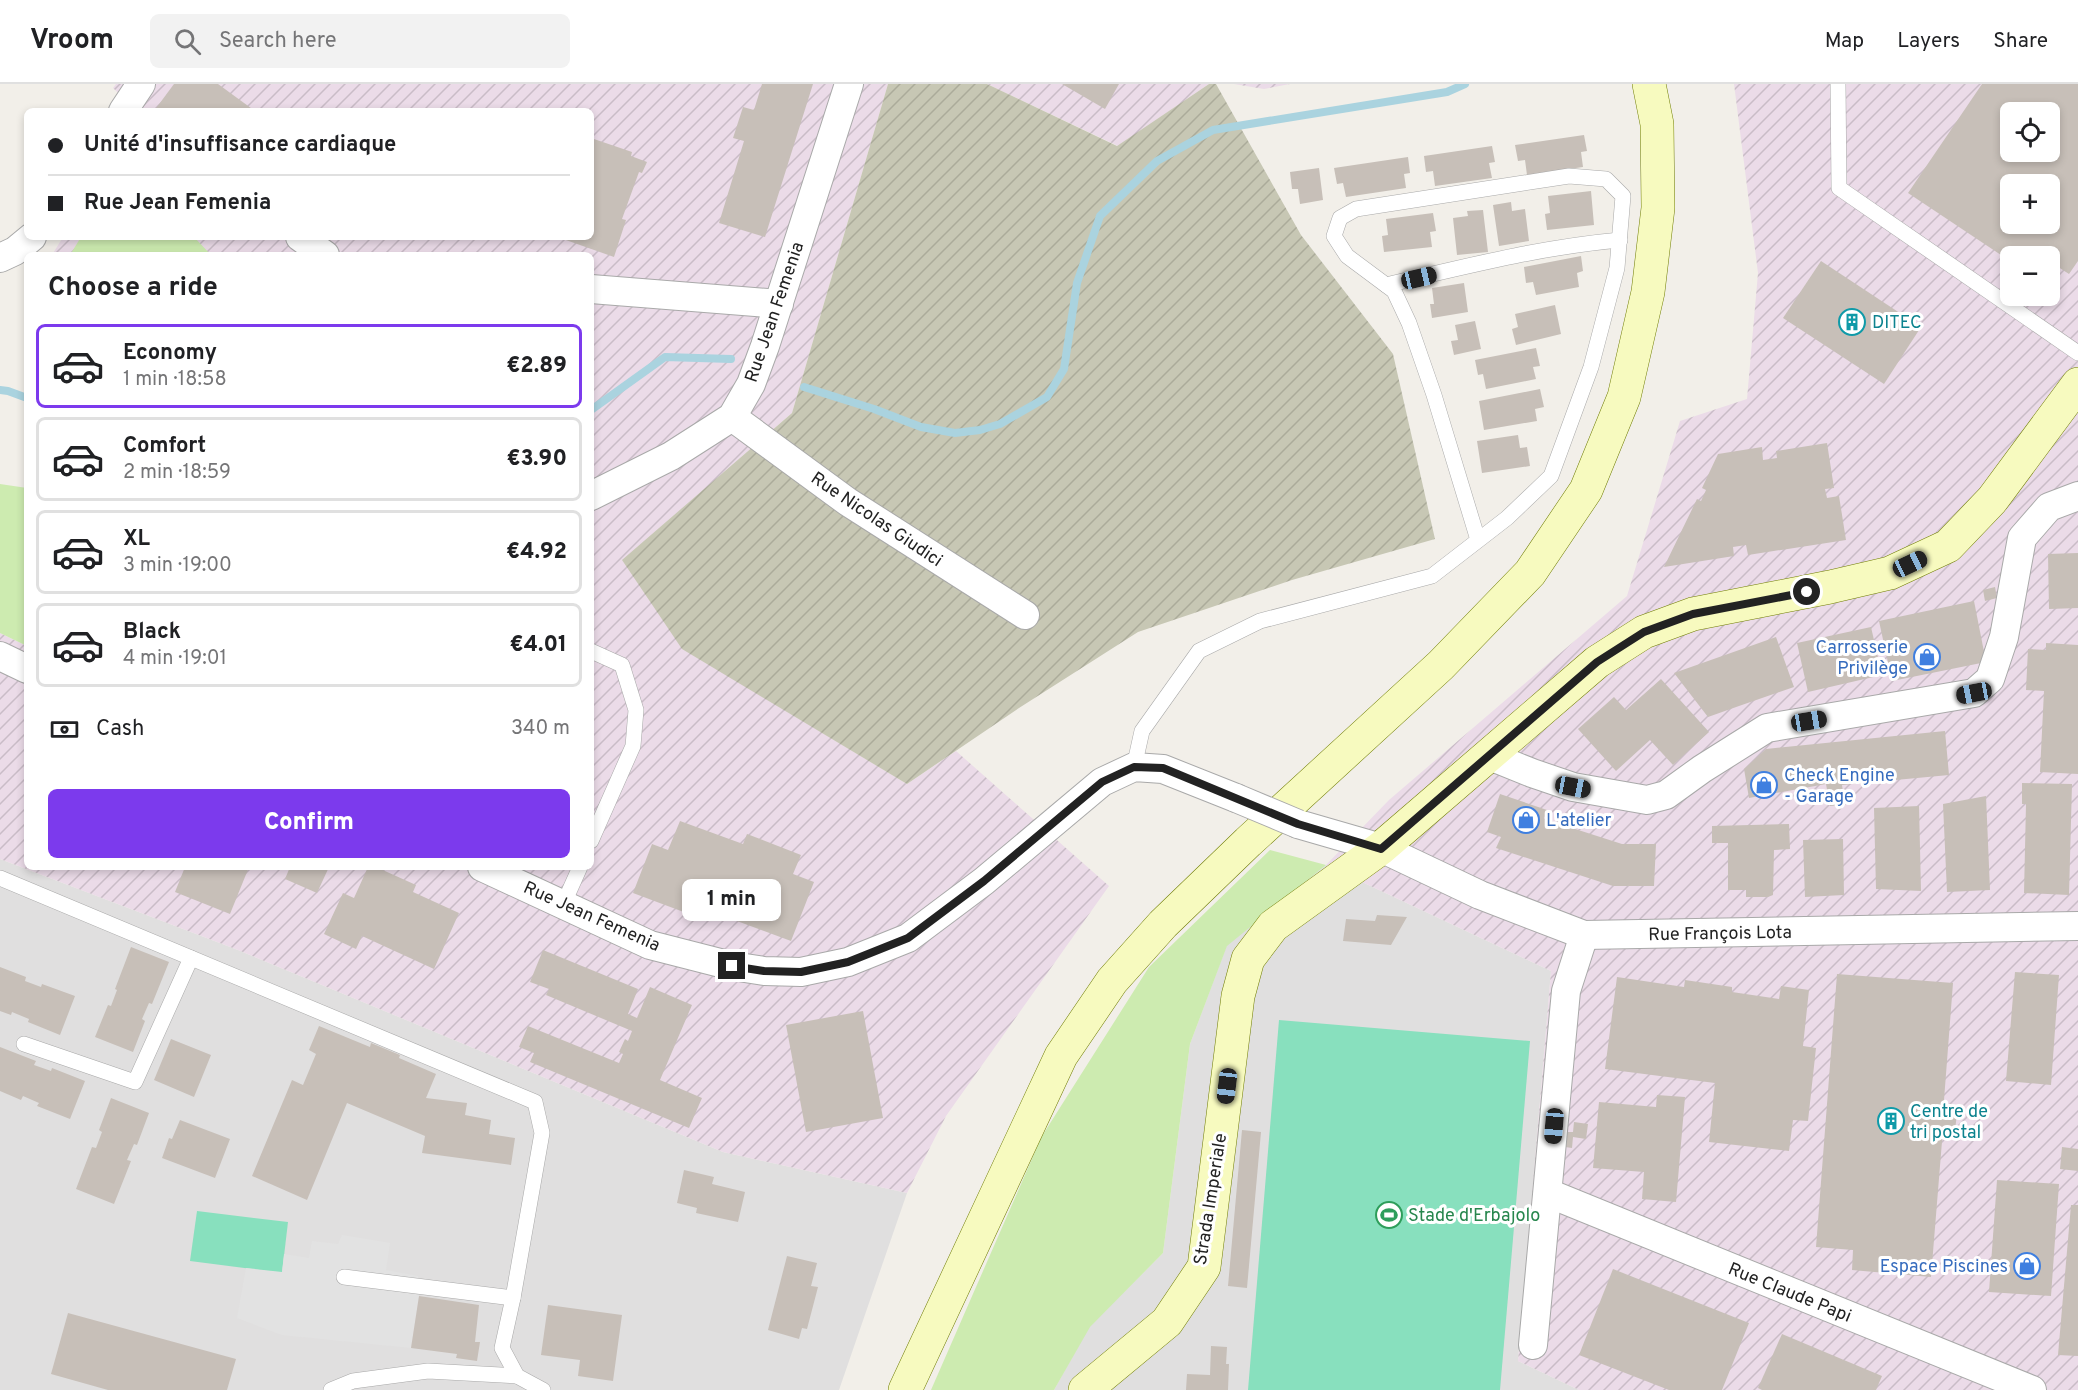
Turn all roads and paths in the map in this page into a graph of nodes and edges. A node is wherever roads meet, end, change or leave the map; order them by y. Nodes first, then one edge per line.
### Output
1 (141, 84) edge
2 (849, 84) edge
3 (1649, 84) edge
4 (1838, 84) edge
5 (125, 108) edge
6 (28, 240) edge
7 (304, 240) edge
8 (1620, 240) junction
9 (321, 252) edge
10 (0, 258) edge
11 (1386, 285) junction
12 (594, 289) edge
13 (779, 304) junction
14 (2078, 353) edge
15 (2078, 384) edge
16 (732, 417) junction
17 (594, 494) edge
18 (2078, 496) edge
19 (1478, 540) junction
20 (1025, 615) dead end
21 (594, 652) edge
22 (0, 656) edge
23 (24, 668) edge
24 (1490, 756) junction
25 (1134, 767) junction
26 (594, 834) edge
27 (1381, 849) junction
28 (488, 870) edge
29 (579, 870) edge
30 (0, 878) edge
31 (563, 905) junction
32 (2078, 926) edge
33 (1584, 935) junction
34 (190, 958) junction
35 (24, 1044) dead end
36 (1548, 1193) junction
37 (344, 1276) dead end
38 (513, 1298) junction
39 (1533, 1345) dead end
40 (517, 1376) junction
41 (331, 1390) edge
42 (543, 1390) edge
43 (905, 1390) edge
44 (1085, 1390) edge
45 (2031, 1390) edge

1 - 5 street
2 - 13 street, Rue Jean Femenia
3 - 43 street
4 - 14 lane
6 - 10 street
7 - 9 street
8 - 11 lane
8 - 11 lane
8 - 19 lane
11 - 19 lane
12 - 13 street
13 - 16 street, Rue Jean Femenia
15 - 24 street, Strada Imperiale
16 - 17 street, Rue Jean Femenia
16 - 20 street, Rue Nicolas Giudici
18 - 24 street
19 - 25 lane
21 - 26 lane
22 - 23 street
24 - 27 street, Strada Imperiale
25 - 27 street, Rue Jean Femenia, bridge
25 - 31 street, Rue Jean Femenia
27 - 33 street, Rue François Lota
27 - 44 street, Strada Imperiale
28 - 31 street, Rue Jean Femenia
29 - 31 lane
30 - 34 lane
32 - 33 street, Rue François Lota
33 - 36 street
34 - 35 lane
34 - 38 lane
36 - 39 street
36 - 45 street, Rue Claude Papi
37 - 38 lane
38 - 40 lane
40 - 41 lane
40 - 42 lane

